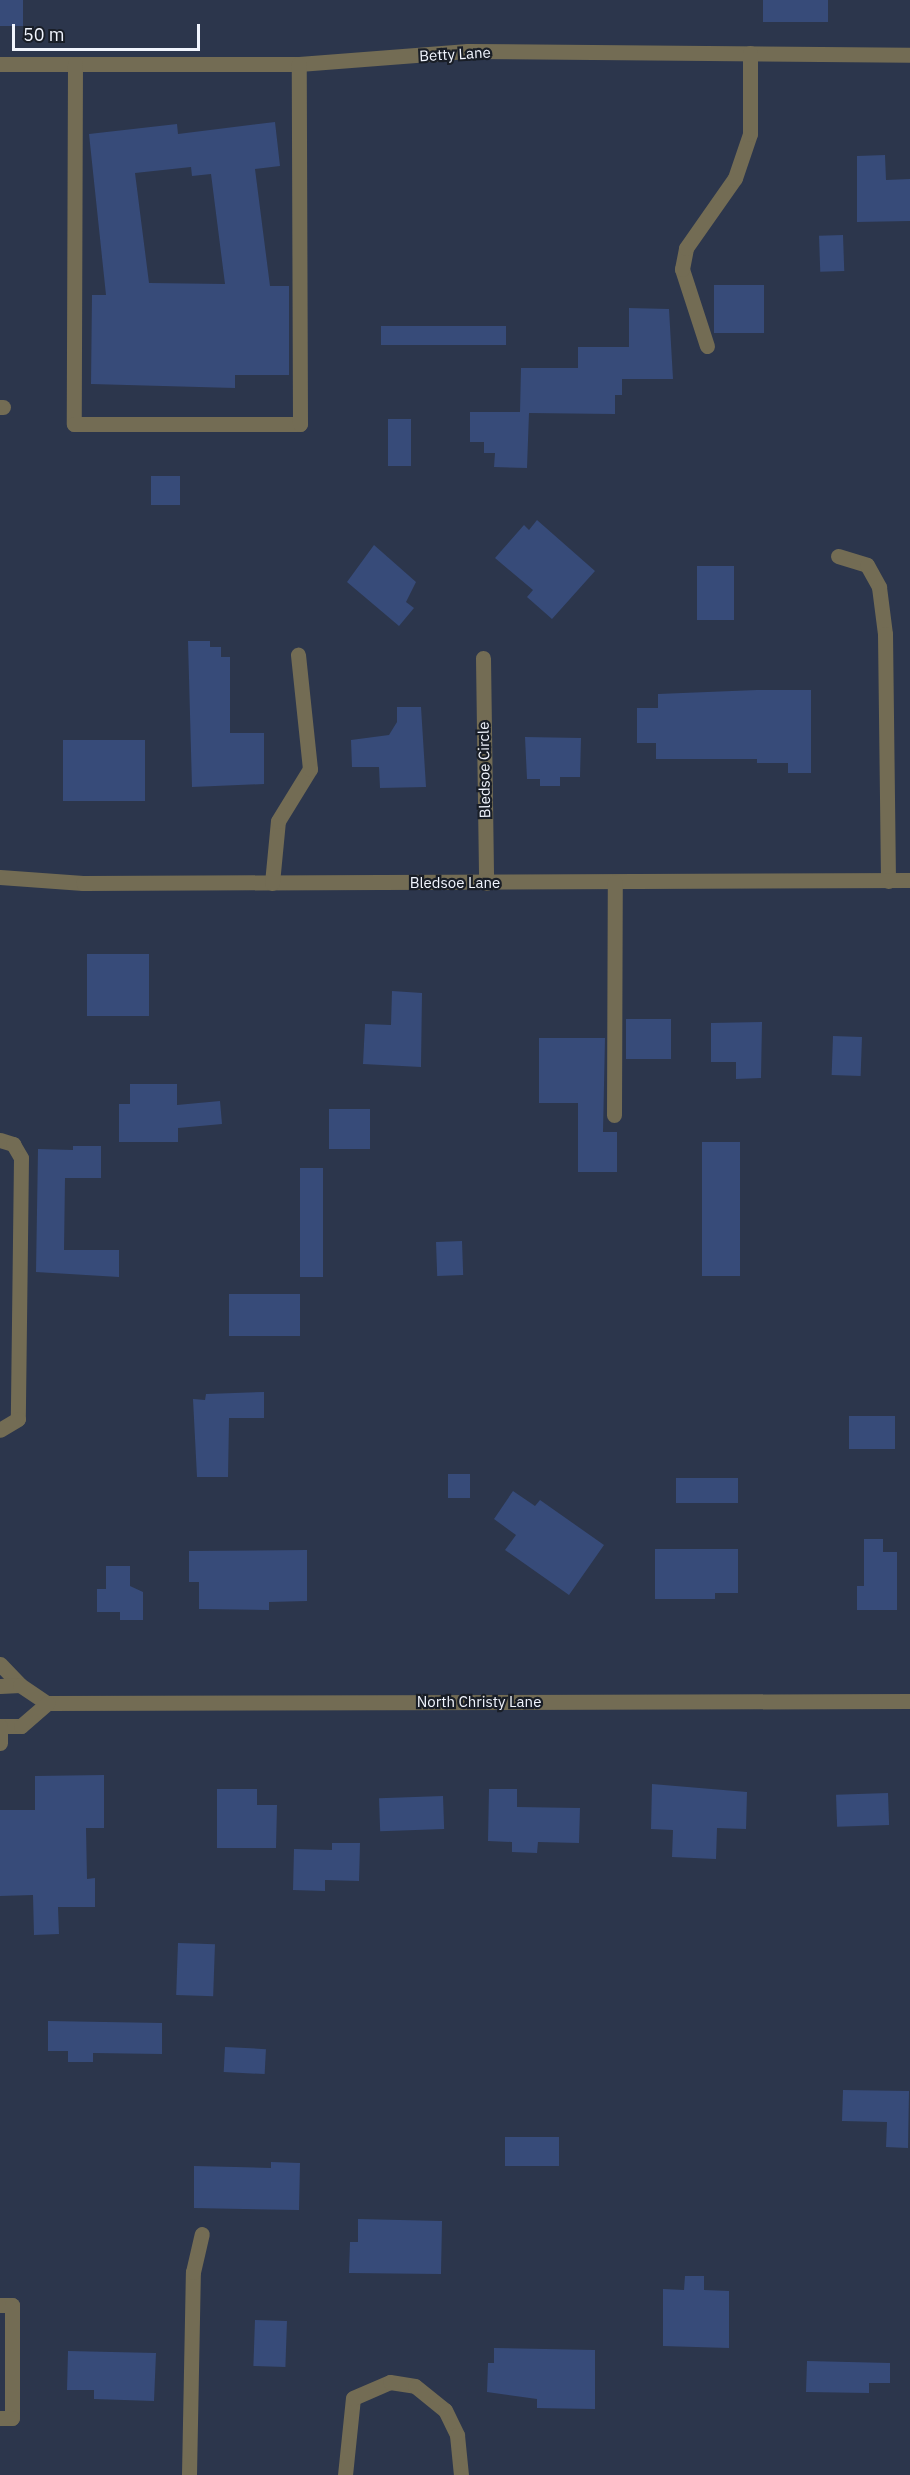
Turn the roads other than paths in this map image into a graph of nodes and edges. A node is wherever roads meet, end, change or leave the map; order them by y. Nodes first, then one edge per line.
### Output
1 (750, 53) junction
2 (910, 55) edge
3 (0, 64) edge
4 (75, 64) junction
5 (299, 64) junction
6 (707, 346) dead end
7 (838, 556) dead end
8 (298, 655) dead end
9 (483, 658) dead end
10 (0, 877) edge
11 (888, 880) junction
12 (910, 880) edge
13 (615, 882) junction
14 (272, 883) junction
15 (486, 883) junction
16 (614, 1114) dead end
17 (0, 1140) edge
18 (0, 1430) edge
19 (0, 1664) edge
20 (20, 1685) junction
21 (0, 1686) edge
22 (910, 1701) edge
23 (47, 1703) junction
24 (0, 1726) edge
25 (0, 1743) edge
26 (202, 2234) dead end
27 (0, 2305) edge
28 (0, 2418) edge
29 (189, 2475) edge
30 (345, 2475) edge
31 (461, 2475) edge

1 - 2 street, Betty Lane
1 - 5 street, Betty Lane
1 - 6 street
3 - 4 street, Betty Lane
4 - 5 street, Betty Lane
4 - 5 street
7 - 11 street
8 - 14 street
9 - 15 street, Bledsoe Circle
10 - 14 street, Bledsoe Lane
11 - 12 street, Bledsoe Lane
11 - 13 street, Bledsoe Lane
13 - 15 street, Bledsoe Lane
13 - 16 street
14 - 15 street, Bledsoe Lane
17 - 18 street
19 - 20 street
20 - 21 street
20 - 23 street
22 - 23 street, North Christy Lane
23 - 24 street
24 - 25 street
26 - 29 street
27 - 28 street
30 - 31 street

